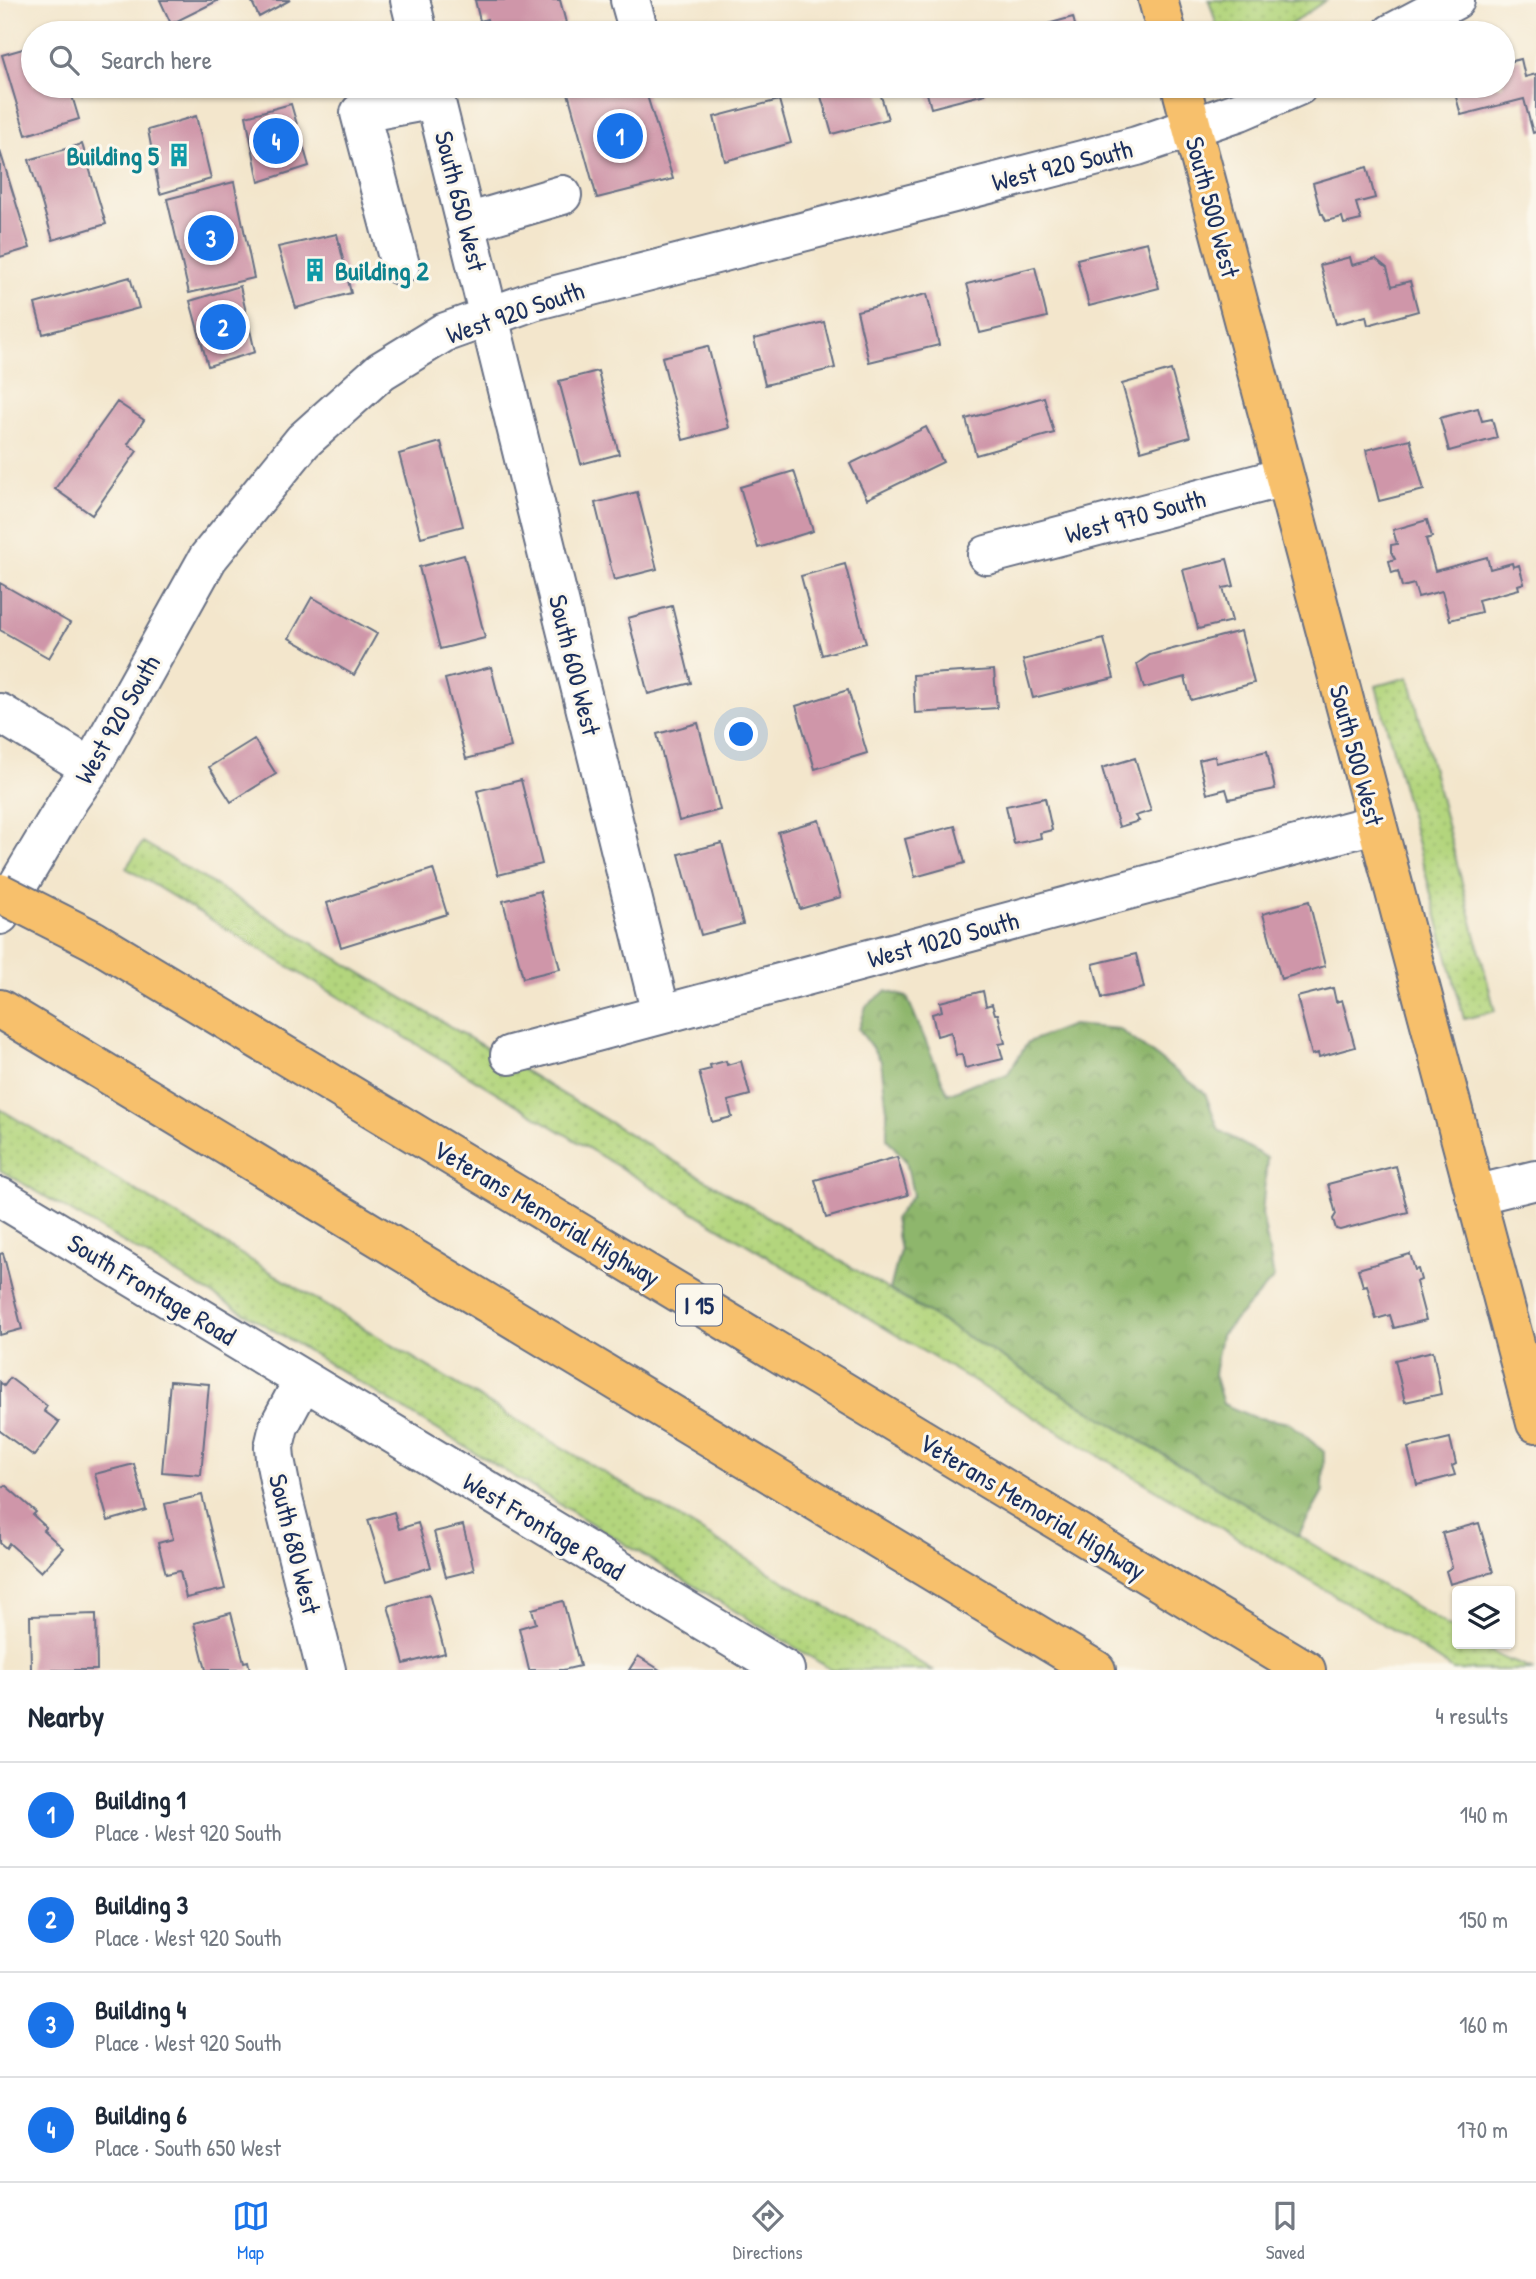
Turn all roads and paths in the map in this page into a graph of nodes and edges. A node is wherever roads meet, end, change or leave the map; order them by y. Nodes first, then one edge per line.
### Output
1 (410, 0) edge
2 (1158, 0) edge
3 (1455, 0) edge
4 (415, 21) edge
5 (1164, 21) edge
6 (1415, 21) edge
7 (412, 98) edge
8 (435, 98) edge
9 (1184, 98) edge
10 (1271, 98) edge
11 (1192, 128) junction
12 (562, 195) dead end
13 (467, 223) junction
14 (400, 265) dead end
15 (488, 317) junction
16 (1284, 477) junction
17 (987, 555) dead end
18 (0, 713) edge
19 (92, 768) junction
20 (1376, 824) junction
21 (0, 893) edge
22 (0, 915) edge
23 (0, 1009) edge
24 (661, 1014) junction
25 (510, 1055) dead end
26 (1536, 1180) edge
27 (1475, 1195) junction
28 (0, 1197) edge
29 (303, 1381) junction
30 (1536, 1423) edge
31 (326, 1670) edge
32 (785, 1670) edge
33 (1096, 1670) edge
34 (1306, 1670) edge

1 - 4 street
2 - 5 main road
3 - 6 street
7 - 14 street
8 - 13 street, South 650 West
9 - 11 main road, South 500 West
10 - 11 street, West 920 South
11 - 15 street, West 920 South
11 - 16 main road, South 500 West
12 - 13 street
13 - 15 street, South 650 West
15 - 19 street, West 920 South
15 - 24 street, South 600 West
16 - 17 street, West 970 South
16 - 20 main road, South 500 West
18 - 19 street
19 - 22 street, West 920 South
20 - 24 street, West 1020 South
20 - 27 main road, South 500 West
21 - 34 main road, Veterans Memorial Highway / I 15, bridge
23 - 33 main road
24 - 25 street, West 1020 South
26 - 27 street
27 - 30 main road, South 500 West
28 - 29 street, South Frontage Road
29 - 31 street, South 680 West
29 - 32 street, West Frontage Road

